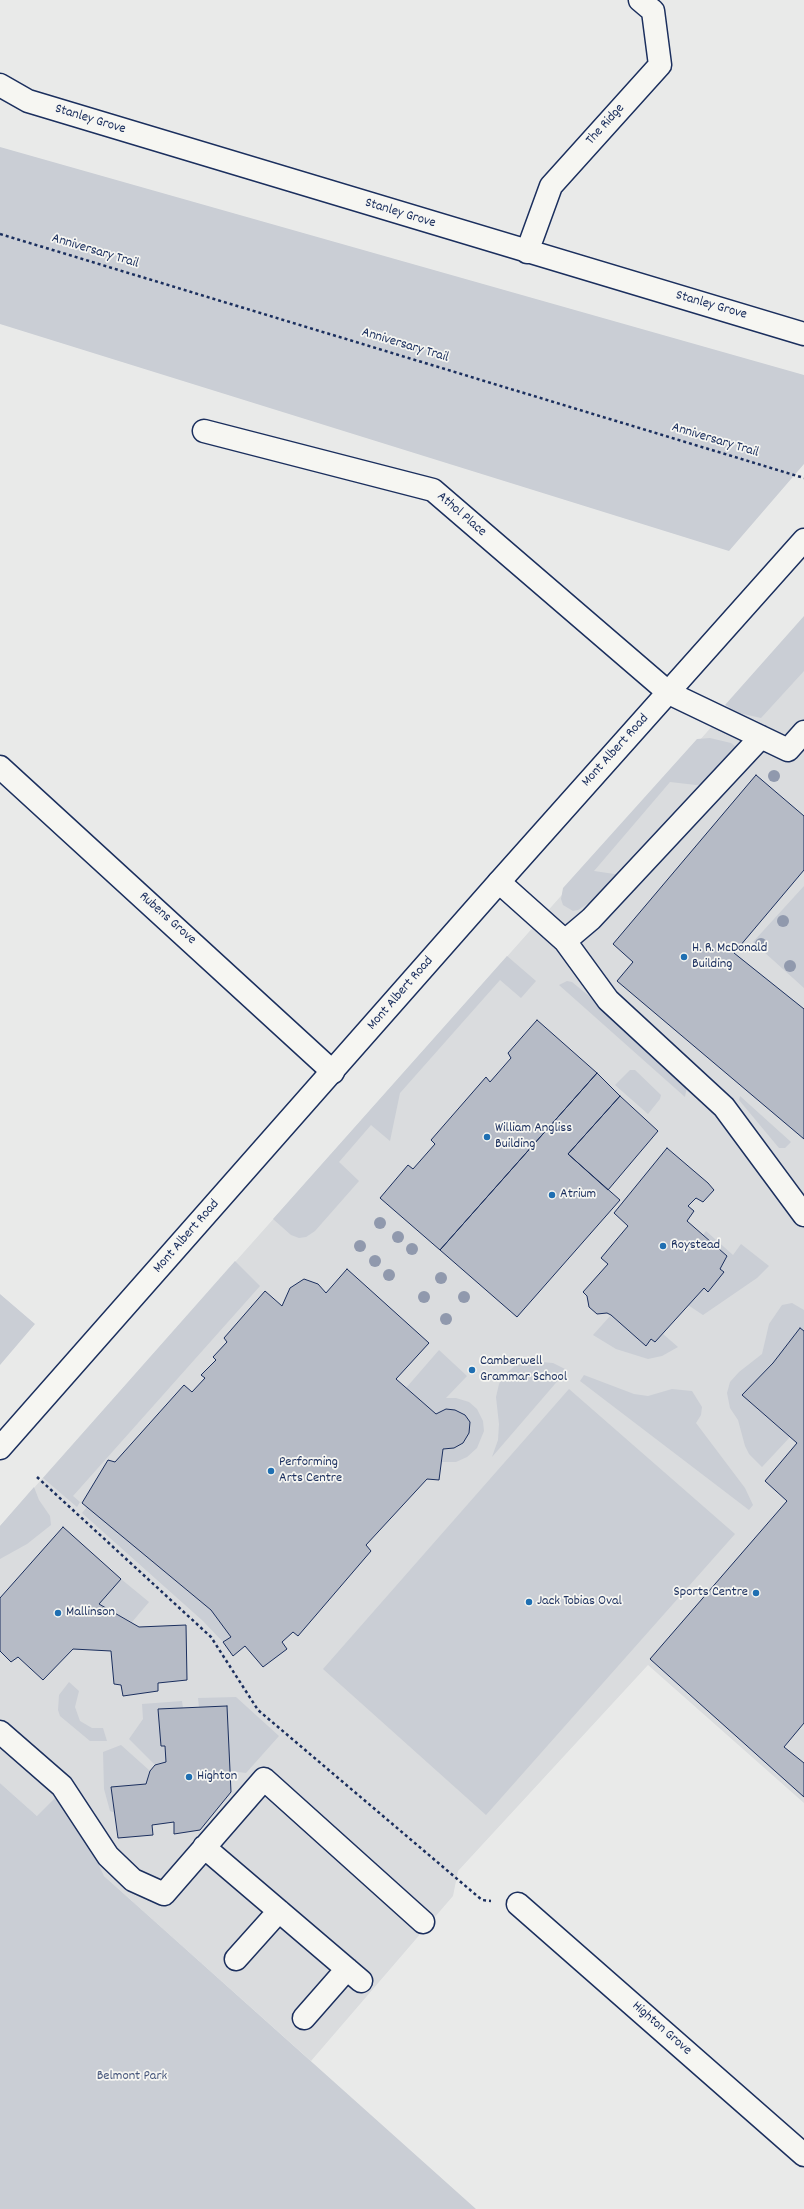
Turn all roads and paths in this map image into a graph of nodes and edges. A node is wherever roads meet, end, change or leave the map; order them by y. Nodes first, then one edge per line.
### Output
1 (640, 0) edge
2 (0, 85) edge
3 (0, 234) edge
4 (527, 252) junction
5 (804, 334) edge
6 (204, 431) dead end
7 (804, 478) edge
8 (804, 540) edge
9 (669, 693) junction
10 (804, 732) edge
11 (760, 737) junction
12 (0, 767) edge
13 (499, 882) junction
14 (565, 941) junction
15 (334, 1072) junction
16 (804, 1215) edge
17 (1, 1446) edge
18 (37, 1477) dead end
19 (0, 1732) edge
20 (204, 1848) junction
21 (518, 1904) joint
22 (279, 1911) junction
23 (423, 1922) dead end
24 (236, 1959) dead end
25 (304, 2018) dead end
26 (804, 2154) edge

1 - 4 street, The Ridge
2 - 4 street, Stanley Grove
3 - 7 path, Anniversary Trail
4 - 5 street, Stanley Grove
6 - 9 street, Athol Place
8 - 9 street, Mont Albert Road
9 - 11 street, Athol Place
9 - 13 street, Mont Albert Road
10 - 11 street, Athol Place
11 - 14 street
12 - 15 street, Rubens Grove
13 - 14 street
13 - 15 street, Mont Albert Road
14 - 16 street
15 - 17 street, Mont Albert Road
18 - 21 path
19 - 20 street
20 - 22 street
20 - 23 street
21 - 26 street, Highton Grove
22 - 24 street
22 - 25 street

